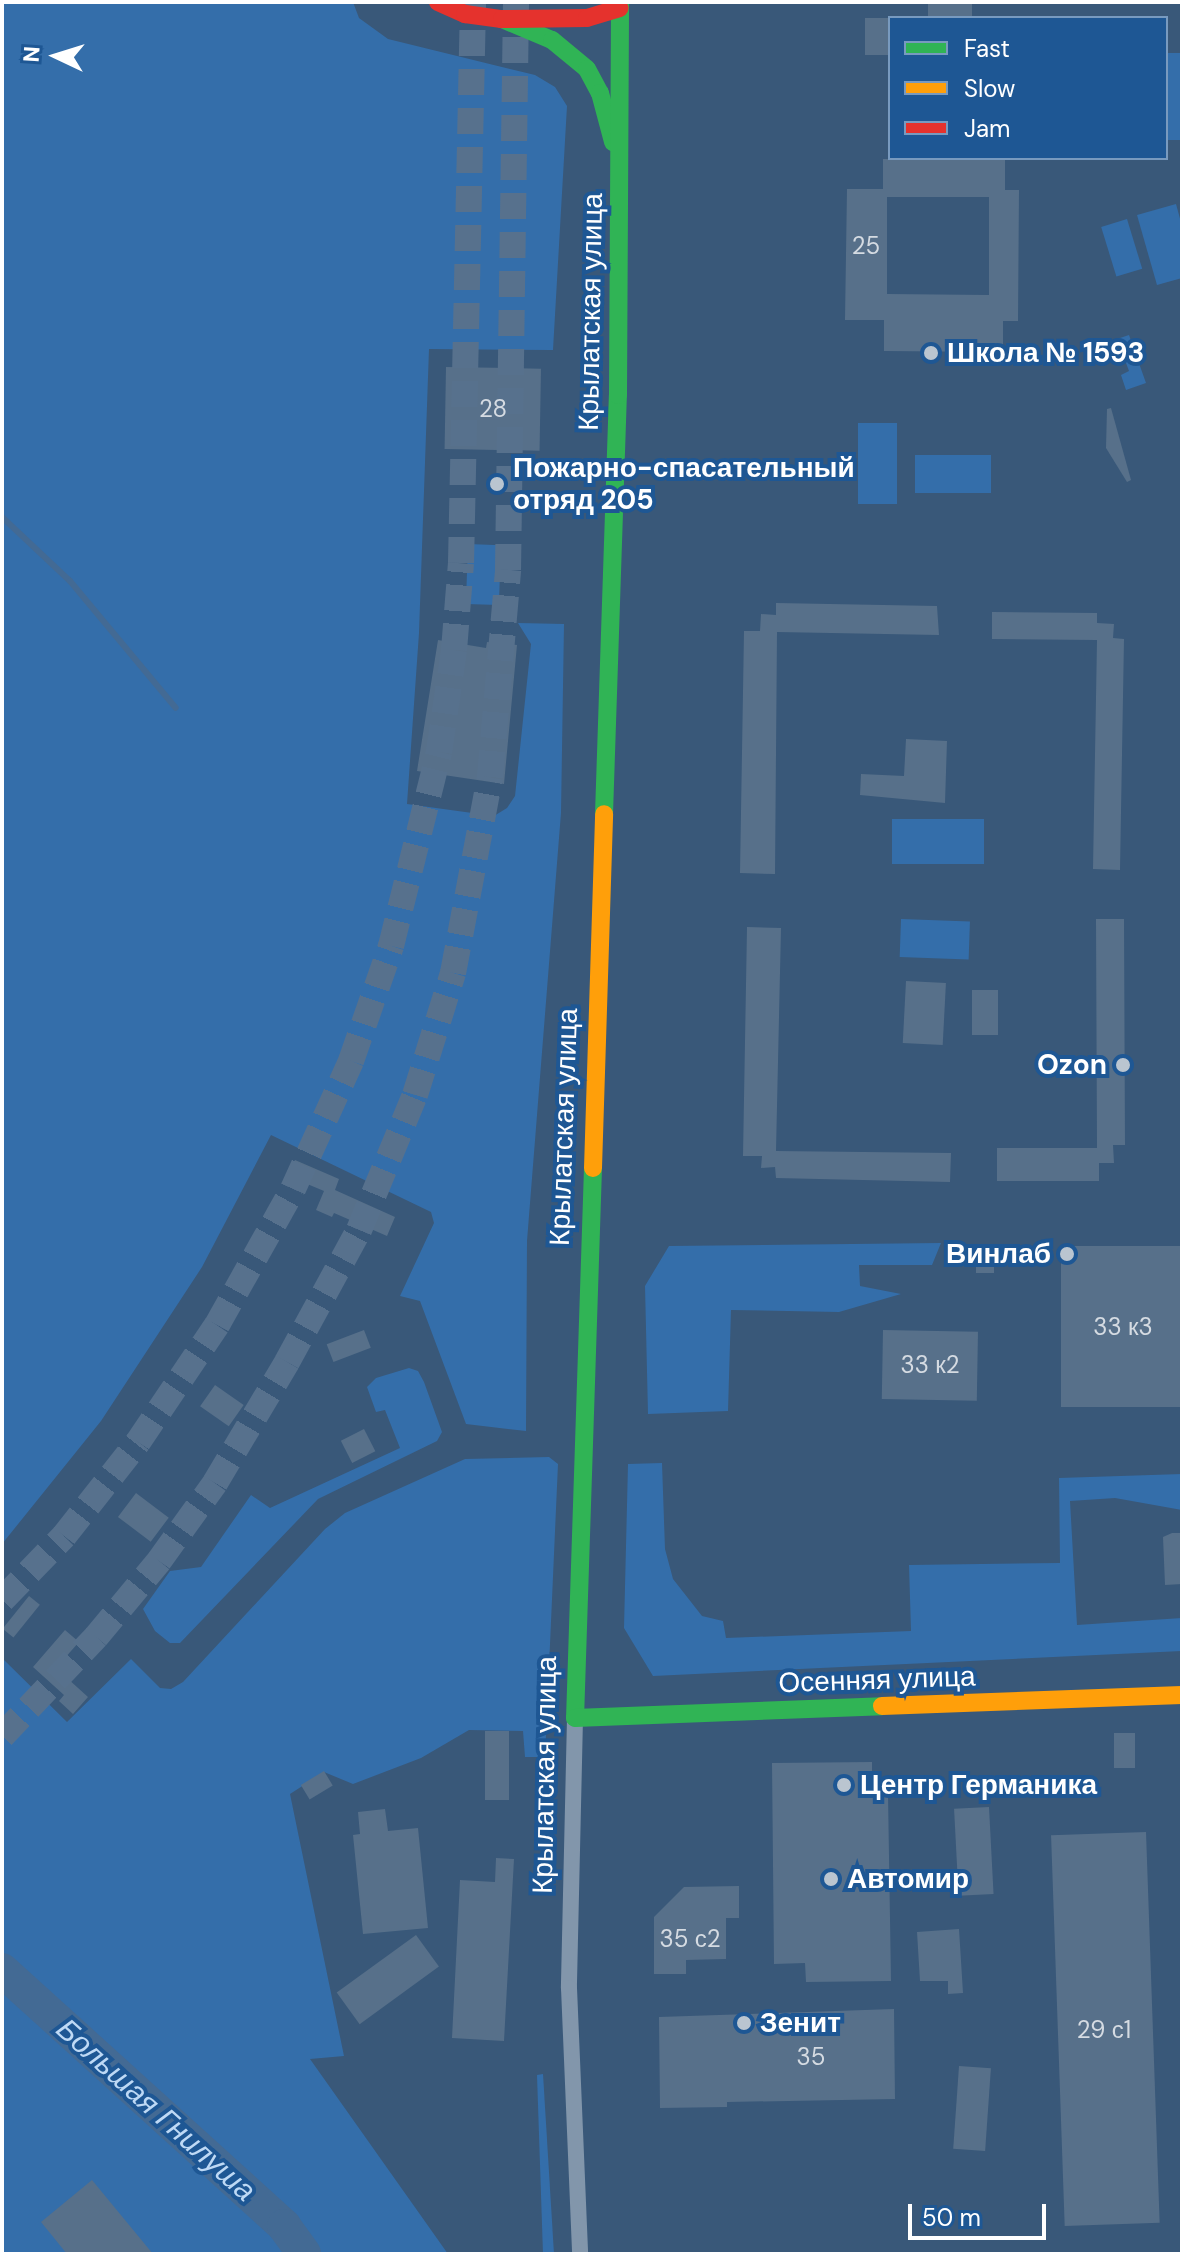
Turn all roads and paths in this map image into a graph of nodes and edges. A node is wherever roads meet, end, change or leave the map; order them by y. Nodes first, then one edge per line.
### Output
1 (438, 2) edge
2 (616, 4) edge
3 (502, 19) junction
4 (622, 176) junction
5 (1182, 1695) edge
6 (575, 1718) junction
7 (580, 2254) edge

1 - 3 main road
2 - 3 main road
2 - 4 main road, Крылатская улица
3 - 4 main road
4 - 6 main road, Крылатская улица
5 - 6 main road, Осенняя улица
6 - 7 street, Крылатская улица

